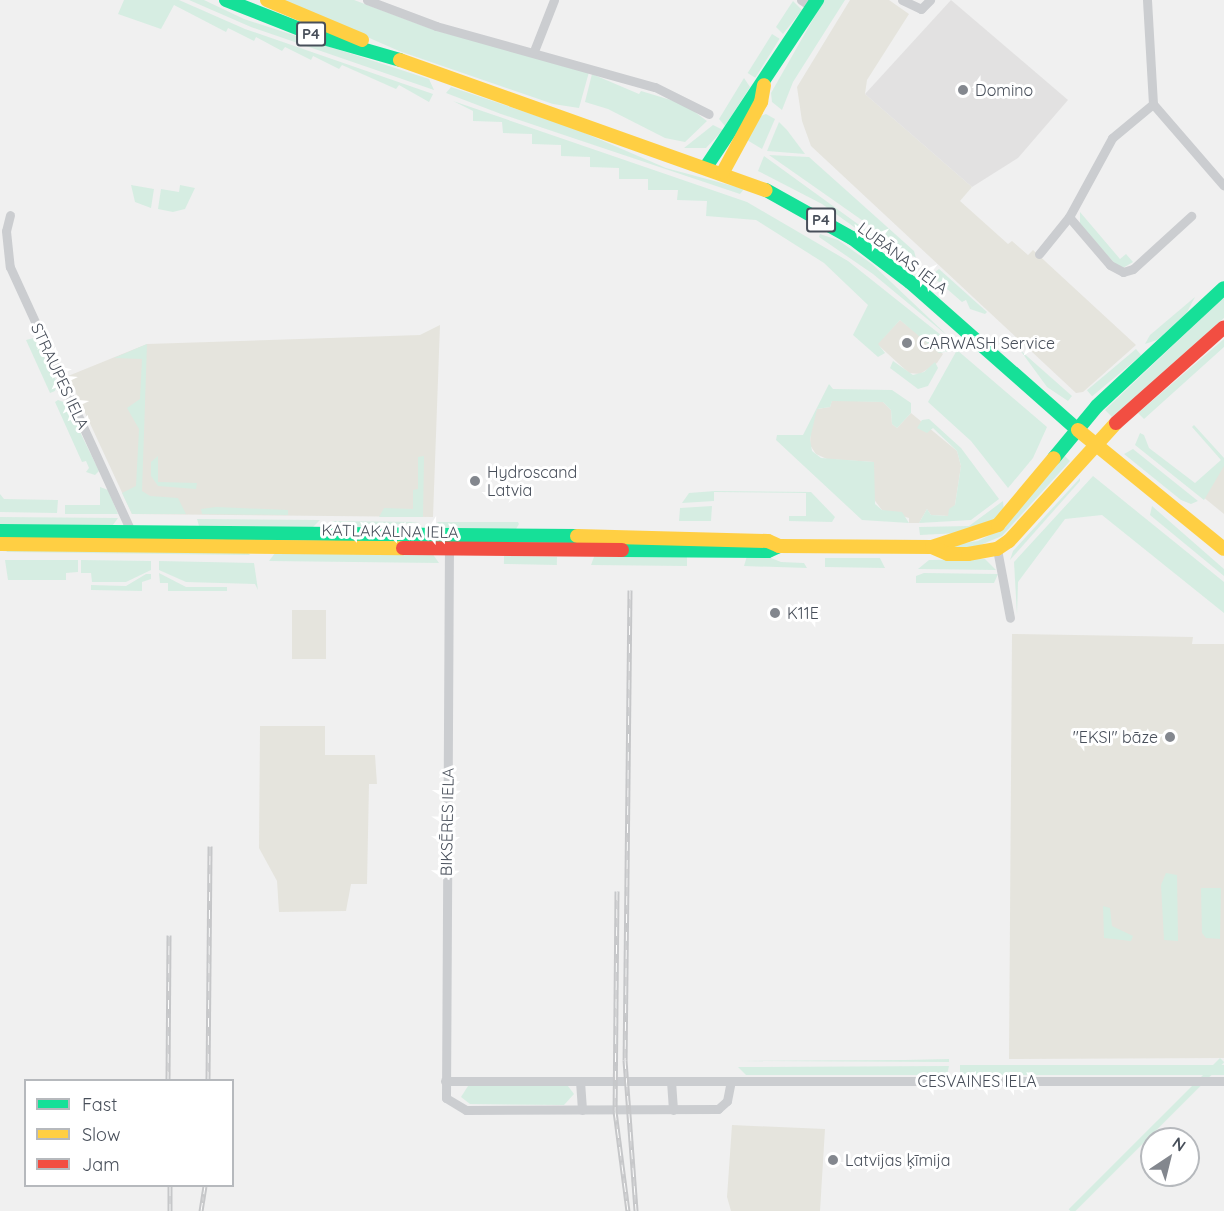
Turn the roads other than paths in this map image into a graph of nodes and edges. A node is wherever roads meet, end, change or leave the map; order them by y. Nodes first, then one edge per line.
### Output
1 (226, 0) edge
2 (267, 0) edge
3 (367, 0) edge
4 (554, 0) edge
5 (902, 0) edge
6 (930, 0) edge
7 (1147, 0) edge
8 (810, 2) edge
9 (534, 51) junction
10 (400, 60) junction
11 (764, 85) junction
12 (1153, 104) junction
13 (709, 114) dead end
14 (706, 167) junction
15 (723, 172) junction
16 (1224, 186) edge
17 (10, 214) dead end
18 (1191, 216) dead end
19 (1069, 217) junction
20 (1039, 254) dead end
21 (1224, 288) edge
22 (1224, 327) edge
23 (1078, 429) junction
24 (1096, 445) junction
25 (0, 531) edge
26 (132, 533) junction
27 (50, 538) junction
28 (449, 541) junction
29 (0, 544) edge
30 (932, 547) junction
31 (997, 549) junction
32 (1224, 549) edge
33 (1010, 618) dead end
34 (445, 1080) junction
35 (580, 1081) junction
36 (671, 1081) junction
37 (1224, 1081) edge
38 (731, 1082) junction
39 (582, 1110) junction
40 (673, 1110) junction

1 - 10 main road, LUBĀNAS IELA / P4
2 - 10 main road, LUBĀNAS IELA / P4
3 - 9 street
4 - 9 street
5 - 6 street
7 - 12 street
8 - 11 main road
9 - 13 street
10 - 14 main road, LUBĀNAS IELA / P4
11 - 14 main road
11 - 15 main road
12 - 16 street
12 - 19 street
14 - 15 main road, LUBĀNAS IELA / P4
15 - 23 main road, LUBĀNAS IELA / P4
17 - 26 street, STRAUPES IELA
18 - 19 street
19 - 20 street
21 - 23 main road, KATLAKALNA IELA
22 - 24 main road
23 - 24 main road, LUBĀNAS IELA / P4
23 - 30 main road, KATLAKALNA IELA
24 - 31 main road
24 - 32 main road, LUBĀNAS IELA / P4
25 - 27 main road, KATLAKALNA IELA
26 - 27 main road, KATLAKALNA IELA
26 - 28 main road, KATLAKALNA IELA
27 - 28 main road, KATLAKALNA IELA
27 - 29 main road, KATLAKALNA IELA
28 - 30 main road, KATLAKALNA IELA
28 - 34 street, BIKSĒRES IELA
30 - 31 main road, KATLAKALNA IELA
31 - 33 street
34 - 35 street, CESVAINES IELA
34 - 39 street, BIKSĒRES IELA
35 - 36 street, CESVAINES IELA
35 - 39 street
36 - 38 street, CESVAINES IELA
36 - 40 street
37 - 38 street, CESVAINES IELA
38 - 40 street
39 - 40 street

